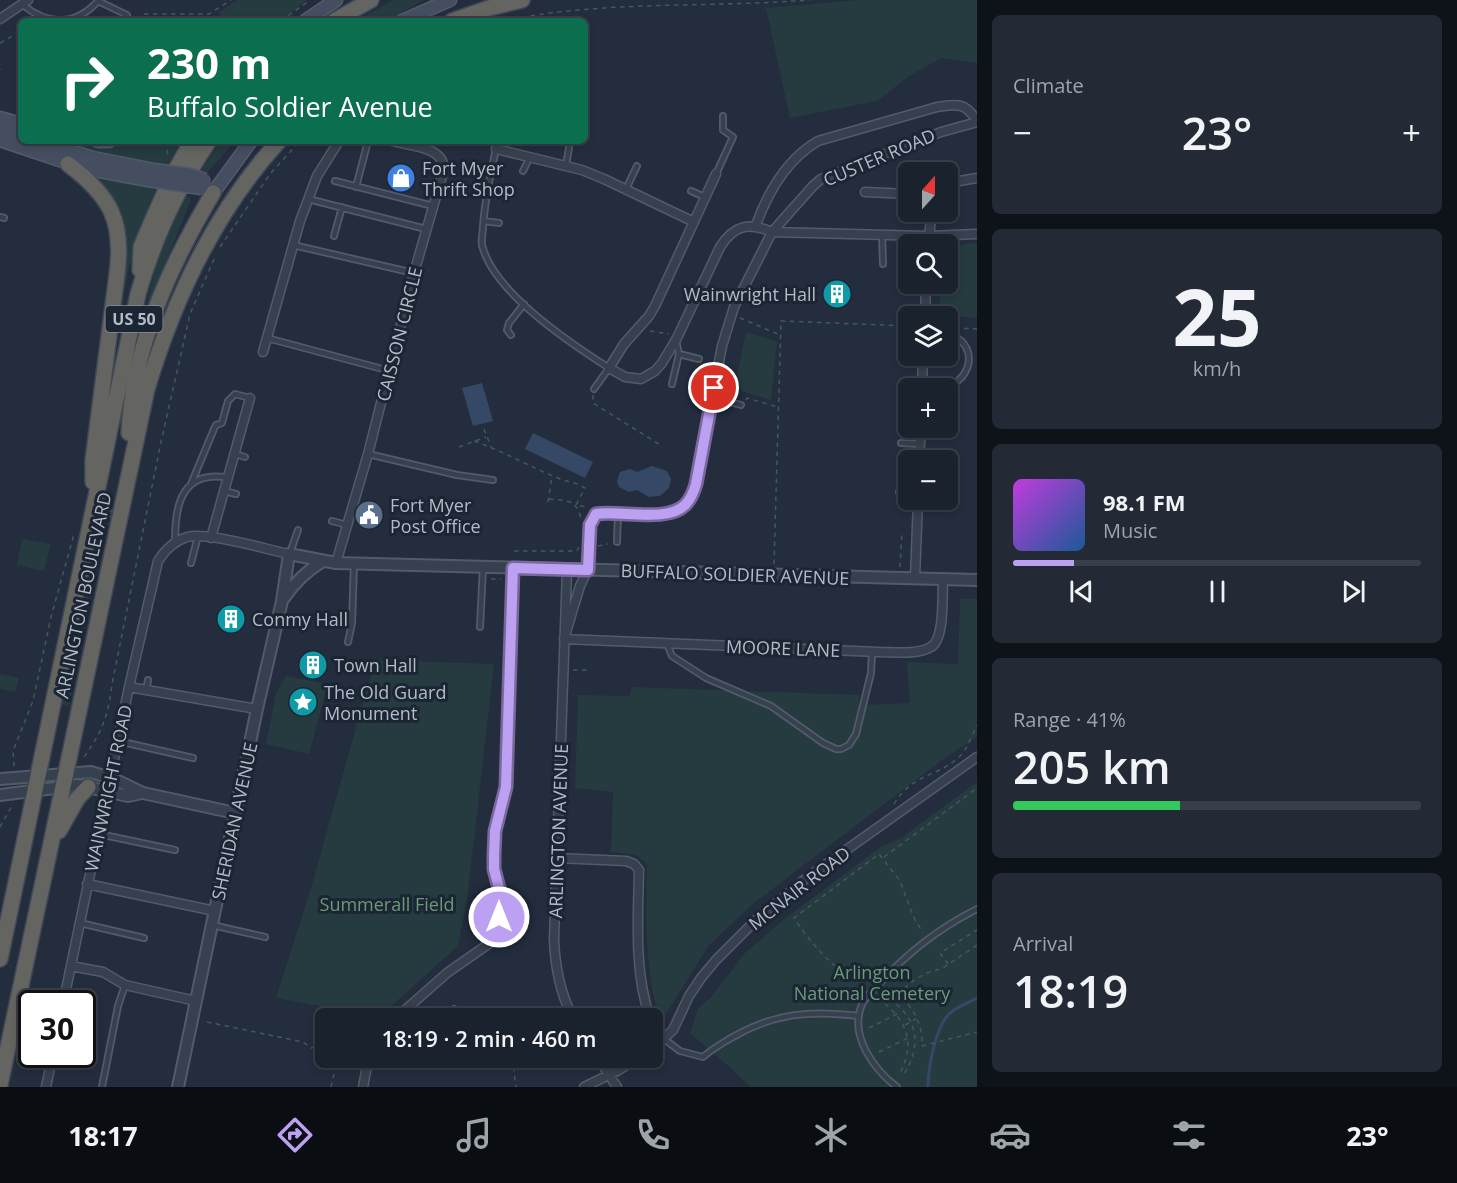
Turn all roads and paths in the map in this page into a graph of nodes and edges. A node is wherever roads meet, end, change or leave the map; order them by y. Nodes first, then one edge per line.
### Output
1 (98, 0) edge
2 (231, 0) edge
3 (310, 0) edge
4 (336, 0) edge
5 (371, 0) edge
6 (450, 0) edge
7 (522, 0) edge
8 (810, 0) edge
9 (22, 2) edge
10 (144, 14) dead end
11 (46, 18) edge
12 (82, 18) edge
13 (126, 18) edge
14 (285, 18) edge
15 (309, 18) edge
16 (339, 18) edge
17 (409, 18) edge
18 (462, 18) edge
19 (515, 18) edge
20 (0, 19) edge
21 (18, 33) edge
22 (0, 43) edge
23 (723, 116) dead end
24 (0, 117) edge
25 (977, 122) edge
26 (18, 123) edge
27 (18, 135) edge
28 (2, 138) edge
29 (48, 144) edge
30 (190, 144) edge
31 (207, 144) edge
32 (248, 144) edge
33 (277, 144) edge
34 (297, 144) edge
35 (337, 144) edge
36 (367, 144) edge
37 (403, 144) edge
38 (570, 144) edge
39 (497, 145) edge
40 (530, 158) junction
41 (68, 164) junction
42 (566, 166) junction
43 (637, 166) dead end
44 (523, 171) dead end
45 (716, 174) joint
46 (151, 175) junction
47 (977, 178) edge
48 (335, 181) dead end
49 (958, 181) edge
50 (209, 187) junction
51 (356, 187) junction
52 (626, 189) junction
53 (691, 191) dead end
54 (866, 192) dead end
55 (898, 193) edge
56 (706, 198) junction
57 (308, 199) junction
58 (433, 206) junction
59 (342, 207) junction
60 (484, 221) junction
61 (694, 222) junction
62 (499, 223) dead end
63 (756, 225) junction
64 (426, 230) junction
65 (772, 232) junction
66 (977, 234) edge
67 (882, 235) junction
68 (334, 236) dead end
69 (958, 236) edge
70 (898, 237) edge
71 (293, 245) junction
72 (883, 264) dead end
73 (414, 273) junction
74 (138, 294) junction
75 (524, 304) junction
76 (731, 314) junction
77 (898, 326) edge
78 (637, 328) junction
79 (958, 328) edge
80 (977, 329) edge
81 (512, 335) dead end
82 (781, 335) junction
83 (267, 338) junction
84 (677, 338) junction
85 (958, 339) edge
86 (263, 352) dead end
87 (679, 354) junction
88 (699, 359) dead end
89 (609, 368) junction
90 (390, 371) junction
91 (958, 381) edge
92 (672, 384) dead end
93 (594, 388) joint
94 (712, 397) junction
95 (250, 398) joint
96 (741, 405) joint
97 (779, 407) junction
98 (484, 429) dead end
99 (486, 437) junction
100 (920, 438) edge
101 (474, 441) junction
102 (901, 443) dead end
103 (920, 444) junction
104 (662, 446) dead end
105 (459, 447) dead end
106 (491, 447) junction
107 (920, 450) edge
108 (235, 454) junction
109 (368, 454) junction
110 (245, 457) dead end
111 (552, 475) junction
112 (228, 477) junction
113 (493, 480) dead end
114 (126, 484) junction
115 (191, 484) junction
116 (224, 491) junction
117 (236, 494) dead end
118 (576, 506) junction
119 (592, 507) dead end
120 (94, 509) junction
121 (918, 510) edge
122 (618, 513) junction
123 (120, 515) junction
124 (332, 520) dead end
125 (582, 522) dead end
126 (347, 525) junction
127 (298, 530) dead end
128 (76, 531) dead end
129 (902, 532) dead end
130 (198, 536) junction
131 (211, 538) junction
132 (175, 542) junction
133 (617, 542) joint
134 (581, 545) dead end
135 (597, 546) dead end
136 (514, 551) dead end
137 (289, 554) junction
138 (323, 561) junction
139 (336, 562) junction
140 (191, 563) dead end
141 (354, 563) junction
142 (483, 567) junction
143 (513, 568) junction
144 (774, 568) dead end
145 (567, 569) junction
146 (588, 570) junction
147 (900, 571) dead end
148 (915, 578) junction
149 (487, 579) dead end
150 (943, 579) junction
151 (507, 580) dead end
152 (977, 580) edge
153 (282, 601) junction
154 (480, 627) dead end
155 (564, 639) junction
156 (348, 642) dead end
157 (667, 644) junction
158 (872, 652) junction
159 (563, 669) junction
160 (588, 670) dead end
161 (148, 680) dead end
162 (129, 687) junction
163 (146, 691) junction
164 (257, 709) junction
165 (118, 741) junction
166 (977, 757) edge
167 (193, 758) dead end
168 (81, 760) dead end
169 (14, 767) dead end
170 (0, 778) edge
171 (110, 778) junction
172 (64, 780) junction
173 (36, 782) junction
174 (88, 787) junction
175 (977, 788) edge
176 (107, 791) junction
177 (143, 793) junction
178 (0, 795) edge
179 (14, 802) dead end
180 (235, 813) junction
181 (0, 826) edge
182 (98, 834) junction
183 (49, 850) junction
184 (175, 850) dead end
185 (557, 858) junction
186 (882, 858) junction
187 (87, 884) junction
188 (977, 909) edge
189 (215, 911) junction
190 (80, 923) junction
191 (212, 925) junction
192 (977, 930) edge
193 (923, 934) dead end
194 (265, 937) dead end
195 (144, 938) dead end
196 (977, 945) edge
197 (0, 959) edge
198 (948, 964) junction
199 (71, 966) junction
200 (125, 986) junction
201 (866, 988) dead end
202 (66, 990) edge
203 (881, 995) dead end
204 (878, 998) dead end
205 (196, 1001) junction
206 (410, 1008) edge
207 (569, 1008) edge
208 (648, 1008) edge
209 (897, 1014) junction
210 (859, 1016) junction
211 (917, 1019) junction
212 (207, 1022) dead end
213 (911, 1022) junction
214 (904, 1025) junction
215 (869, 1028) dead end
216 (977, 1032) edge
217 (908, 1038) junction
218 (664, 1039) joint
219 (315, 1047) edge
220 (879, 1052) dead end
221 (49, 1068) edge
222 (335, 1068) edge
223 (367, 1068) edge
224 (513, 1068) edge
225 (604, 1068) edge
226 (619, 1068) edge
227 (608, 1074) junction
228 (0, 1085) edge
229 (46, 1087) edge
230 (102, 1087) edge
231 (178, 1087) edge
232 (331, 1087) edge
233 (363, 1087) edge
234 (516, 1087) edge
235 (584, 1087) edge
236 (617, 1087) edge
237 (897, 1087) edge

1 - 12 lane
1 - 13 lane
2 - 10 path
3 - 14 path
4 - 15 main road
5 - 16 highway
6 - 17 main road
7 - 18 highway
8 - 19 path
9 - 11 lane
9 - 20 street
21 - 22 path
23 - 45 lane
24 - 26 main road
25 - 63 street
25 - 65 street, CUSTER ROAD
27 - 28 main road
28 - 41 main road
29 - 46 main road
30 - 74 highway
31 - 74 highway, ARLINGTON BOULEVARD / US 50
32 - 50 main road
33 - 114 highway, ARLINGTON BOULEVARD / US 50
34 - 168 path
35 - 57 street
36 - 51 lane
37 - 58 street, CAISSON CIRCLE
38 - 42 lane
39 - 40 street
39 - 60 lane
40 - 42 street
40 - 44 lane
41 - 46 main road
41 - 120 highway
42 - 52 street
43 - 52 lane
45 - 56 street
46 - 50 main road, bridge
47 - 49 street
48 - 51 lane
50 - 114 highway
51 - 58 lane
52 - 61 street
53 - 56 lane
54 - 55 street
56 - 61 street
57 - 59 lane
57 - 71 street
58 - 64 street, CAISSON CIRCLE
59 - 64 lane
59 - 68 lane
60 - 62 lane
60 - 75 lane
61 - 78 street
63 - 65 street
63 - 84 street
64 - 73 street, CAISSON CIRCLE
65 - 67 street
65 - 76 street, CUSTER ROAD
66 - 69 street
67 - 70 street
67 - 72 lane
71 - 73 lane
71 - 83 street
73 - 90 street, CAISSON CIRCLE
74 - 120 highway, ARLINGTON BOULEVARD / US 50
75 - 81 lane
75 - 89 lane
76 - 82 path
76 - 94 street, CUSTER ROAD
77 - 82 path
78 - 84 path
78 - 89 street
79 - 80 path
82 - 97 path
83 - 86 street
83 - 90 lane
84 - 87 lane
84 - 89 street
85 - 91 lane
87 - 88 lane
87 - 92 lane
89 - 93 lane
90 - 109 street, CAISSON CIRCLE
93 - 104 path
94 - 96 lane
94 - 122 street, CUSTER ROAD
95 - 108 street
95 - 115 lane
96 - 97 path
97 - 144 path
98 - 99 path
99 - 101 path
99 - 106 path
100 - 103 street
101 - 105 path
101 - 106 path
102 - 103 lane
103 - 107 street
106 - 111 path
108 - 110 lane
108 - 112 street
109 - 113 lane
109 - 126 street, CAISSON CIRCLE
111 - 118 path
111 - 118 path
112 - 115 lane
112 - 116 street
114 - 123 highway, ARLINGTON BOULEVARD / US 50
115 - 132 lane
116 - 117 lane
116 - 131 street
118 - 119 path
118 - 125 path
120 - 123 lane
120 - 173 highway, ARLINGTON BOULEVARD / US 50
121 - 148 street
122 - 133 lane
122 - 146 street, CUSTER ROAD
123 - 172 highway, ARLINGTON BOULEVARD / US 50
124 - 126 lane
126 - 139 street, CAISSON CIRCLE
127 - 137 lane
128 - 169 path
129 - 147 path
130 - 131 street, BUFFALO SOLDIER AVENUE
130 - 132 street, BUFFALO SOLDIER AVENUE
130 - 140 lane
131 - 137 street, BUFFALO SOLDIER AVENUE
132 - 162 street, WAINWRIGHT ROAD
133 - 135 path
134 - 136 path
137 - 138 street, BUFFALO SOLDIER AVENUE
137 - 153 street, SHERIDAN AVENUE
138 - 139 street, BUFFALO SOLDIER AVENUE
138 - 153 street
139 - 141 street, BUFFALO SOLDIER AVENUE
141 - 142 street, BUFFALO SOLDIER AVENUE
141 - 156 lane
142 - 143 street, BUFFALO SOLDIER AVENUE
142 - 154 lane
143 - 145 street, BUFFALO SOLDIER AVENUE
143 - 206 street
145 - 146 street, BUFFALO SOLDIER AVENUE
145 - 155 street, ARLINGTON AVENUE
146 - 148 street, BUFFALO SOLDIER AVENUE
146 - 155 street, ARLINGTON AVENUE
148 - 150 street, BUFFALO SOLDIER AVENUE
149 - 151 path
150 - 152 street, BUFFALO SOLDIER AVENUE
150 - 158 street, MOORE LANE
153 - 164 street, SHERIDAN AVENUE
155 - 157 street, MOORE LANE
155 - 159 street, ARLINGTON AVENUE
157 - 158 street, MOORE LANE
157 - 158 lane
159 - 160 path
159 - 185 street, ARLINGTON AVENUE
161 - 163 lane
162 - 163 street
162 - 165 street, WAINWRIGHT ROAD
163 - 164 street
164 - 180 street, SHERIDAN AVENUE
165 - 167 lane
165 - 171 street, WAINWRIGHT ROAD
166 - 218 street, MCNAIR ROAD
170 - 173 street
171 - 172 street
171 - 176 street, WAINWRIGHT ROAD
171 - 177 street
172 - 173 street
172 - 174 street
172 - 183 highway, ARLINGTON BOULEVARD / US 50
173 - 178 street
173 - 197 highway, ARLINGTON BOULEVARD / US 50
174 - 176 street
174 - 183 highway
175 - 186 path
176 - 177 street
176 - 182 street, WAINWRIGHT ROAD
177 - 180 street
179 - 181 path
180 - 189 street, SHERIDAN AVENUE
182 - 184 lane
182 - 187 street, WAINWRIGHT ROAD
183 - 228 highway, ARLINGTON BOULEVARD / US 50
185 - 207 street, ARLINGTON AVENUE
185 - 208 street
186 - 193 path
186 - 201 path
187 - 189 street
187 - 190 street, WAINWRIGHT ROAD
188 - 210 lane
189 - 191 street, SHERIDAN AVENUE
190 - 195 lane
190 - 199 street, WAINWRIGHT ROAD
191 - 194 lane
191 - 205 street, SHERIDAN AVENUE
192 - 198 path
196 - 198 path
198 - 211 path
199 - 200 street
199 - 202 street, WAINWRIGHT ROAD
200 - 205 street
200 - 230 lane
203 - 213 path
204 - 209 path
205 - 231 street, SHERIDAN AVENUE
209 - 214 path
209 - 215 path
210 - 218 lane
210 - 237 lane
211 - 213 path
211 - 216 path
212 - 219 path
213 - 214 path
213 - 217 path
214 - 217 path
217 - 220 path
221 - 229 street
222 - 232 path
223 - 233 street
224 - 234 path
225 - 227 street
226 - 227 street
227 - 235 street
227 - 236 street

